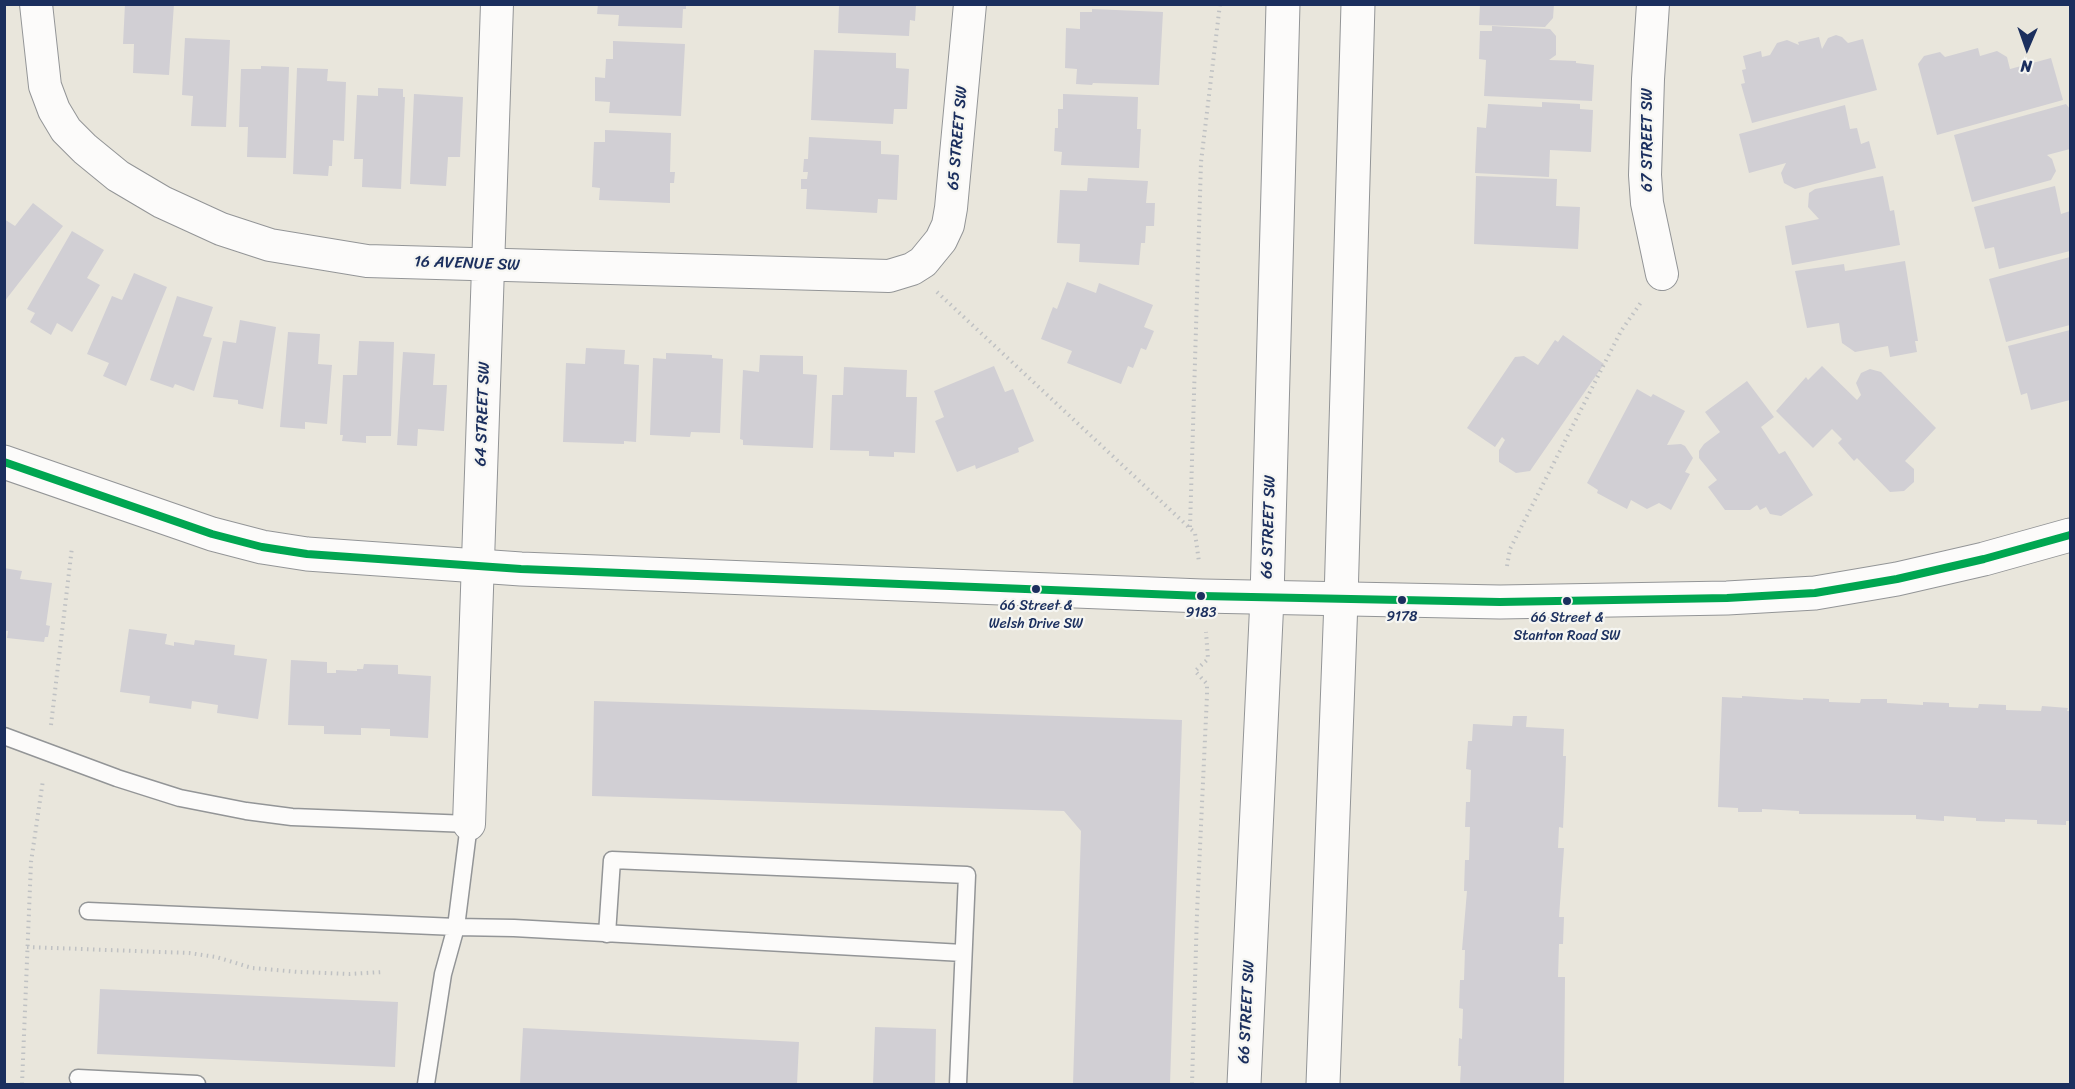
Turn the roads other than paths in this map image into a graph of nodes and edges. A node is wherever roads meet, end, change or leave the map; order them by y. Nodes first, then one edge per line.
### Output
1 (36, 4) edge
2 (497, 4) edge
3 (970, 4) edge
4 (1283, 4) edge
5 (1358, 4) edge
6 (1653, 4) edge
7 (488, 265) junction
8 (917, 266) joint
9 (1662, 274) road end
10 (4, 462) edge
11 (2070, 535) edge
12 (478, 567) junction
13 (1267, 598) junction
14 (1341, 600) junction
15 (4, 736) edge
16 (469, 824) junction
17 (88, 910) dead end
18 (456, 927) junction
19 (607, 934) junction
20 (963, 953) junction
21 (78, 1078) dead end
22 (197, 1084) edge
23 (426, 1084) edge
24 (958, 1084) edge
25 (1244, 1084) edge
26 (1323, 1084) edge

1 - 7 street, 16 AVENUE SW
2 - 7 street, 64 STREET SW
3 - 8 street, 65 STREET SW
4 - 13 main road, 66 STREET SW
5 - 14 main road
6 - 9 street, 67 STREET SW
7 - 8 street, 16 AVENUE SW
7 - 12 street, 64 STREET SW
10 - 12 main road
11 - 14 main road
12 - 13 main road
12 - 16 street, 64 STREET SW
13 - 14 main road
13 - 25 main road, 66 STREET SW
14 - 26 main road
15 - 16 lane
16 - 18 lane
17 - 18 lane
18 - 19 lane
18 - 23 lane
19 - 20 lane
19 - 20 lane
20 - 24 lane
21 - 22 lane

